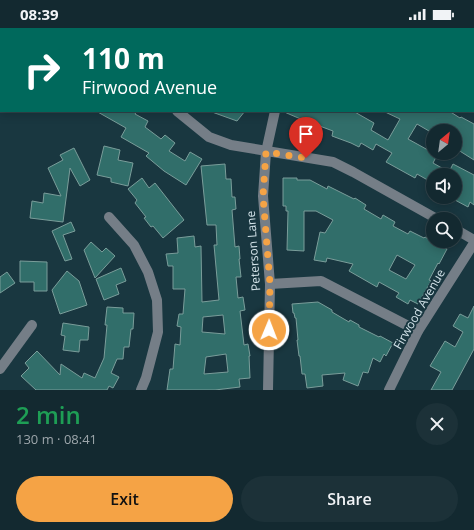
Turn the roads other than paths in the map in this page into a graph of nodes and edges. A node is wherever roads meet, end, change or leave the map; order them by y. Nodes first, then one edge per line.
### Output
1 (178, 112) edge
2 (275, 112) edge
3 (266, 152) junction
4 (426, 213) edge
5 (109, 217) dead end
6 (462, 234) edge
7 (474, 242) edge
8 (270, 284) junction
9 (32, 325) dead end
10 (418, 332) junction
11 (0, 369) edge
12 (140, 390) edge
13 (268, 390) edge
14 (390, 390) edge

1 - 3 street
2 - 3 street, Peterson Lane
3 - 4 street
3 - 8 street, Peterson Lane
5 - 12 street
6 - 7 street, Firwood Avenue
7 - 10 street, Firwood Avenue
8 - 10 street
8 - 13 street, Peterson Lane
9 - 11 street
10 - 14 street, Firwood Avenue

